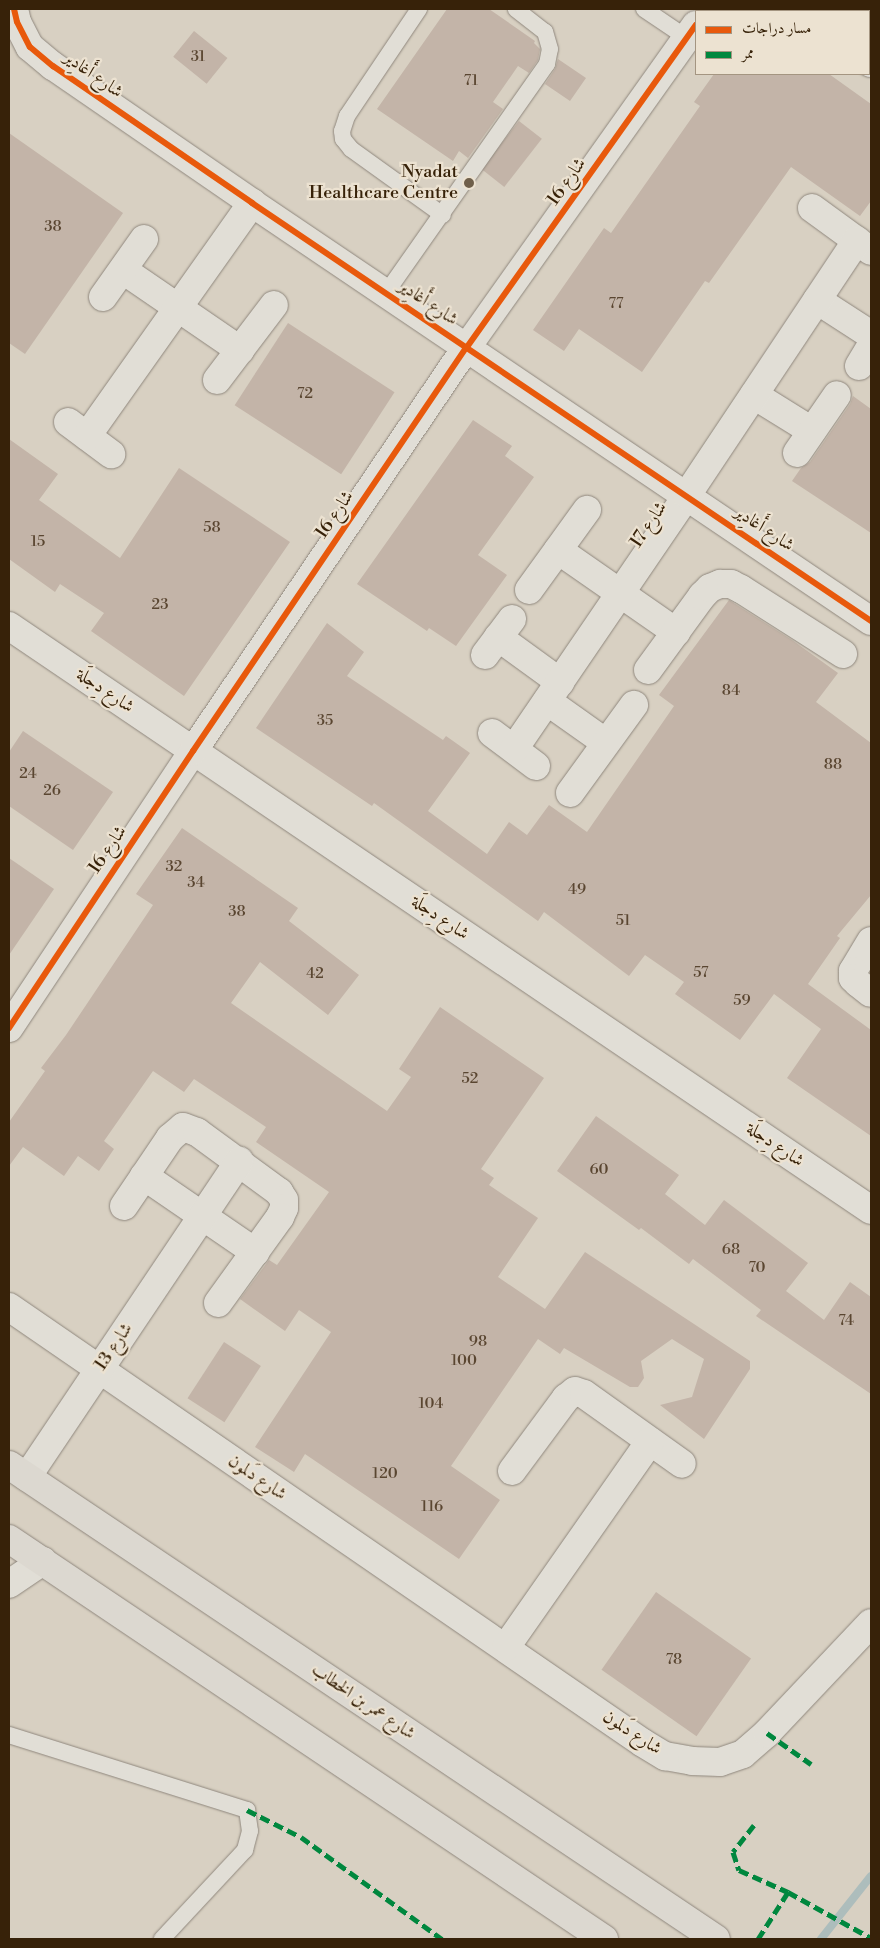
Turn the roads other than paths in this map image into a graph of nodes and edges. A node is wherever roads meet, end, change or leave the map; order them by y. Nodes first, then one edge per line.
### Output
1 (14, 9) edge
2 (419, 9) edge
3 (516, 9) edge
4 (644, 9) edge
5 (692, 32) edge
6 (16, 42) edge
7 (252, 203) junction
8 (812, 208) dead end
9 (442, 215) junction
10 (144, 239) dead end
11 (864, 245) edge
12 (122, 270) junction
13 (386, 293) junction
14 (103, 297) dead end
15 (817, 300) junction
16 (274, 305) dead end
17 (178, 308) junction
18 (871, 335) edge
19 (467, 348) junction
20 (240, 350) junction
21 (217, 380) dead end
22 (754, 394) junction
23 (837, 395) dead end
24 (812, 431) junction
25 (797, 453) dead end
26 (111, 454) dead end
27 (687, 495) junction
28 (587, 510) dead end
29 (558, 550) junction
30 (529, 590) dead end
31 (621, 593) junction
32 (871, 621) edge
33 (9, 626) edge
34 (676, 632) junction
35 (498, 637) dead end
36 (843, 654) dead end
37 (648, 670) dead end
38 (553, 691) junction
39 (634, 705) dead end
40 (606, 743) junction
41 (193, 751) junction
42 (536, 766) dead end
43 (570, 793) dead end
44 (871, 941) edge
45 (871, 993) edge
46 (9, 1028) edge
47 (239, 1161) junction
48 (144, 1176) junction
49 (124, 1206) dead end
50 (871, 1210) edge
51 (202, 1216) junction
52 (254, 1252) junction
53 (218, 1303) dead end
54 (9, 1307) edge
55 (98, 1370) junction
56 (650, 1441) junction
57 (682, 1464) dead end
58 (18, 1471) edge
59 (512, 1471) dead end
60 (9, 1539) edge
61 (43, 1561) junction
62 (9, 1584) edge
63 (871, 1623) edge
64 (506, 1647) junction
65 (9, 1735) edge
66 (162, 1939) edge
67 (604, 1939) edge
68 (716, 1939) edge

1 - 6 street, شارع أَغادِير
2 - 9 lane
3 - 9 lane
4 - 5 lane
5 - 19 street, شارع 16
6 - 7 street, شارع أَغادِير
7 - 13 street, شارع أَغادِير
7 - 17 street
8 - 11 street, شارع 17
9 - 13 lane
10 - 12 street
11 - 15 street, شارع 17
12 - 14 street
12 - 17 street
13 - 19 street, شارع أَغادِير
15 - 18 street
15 - 22 street, شارع 17
16 - 20 street
17 - 20 street
17 - 26 street
19 - 27 street, شارع أَغادِير
19 - 41 street, شارع 16
20 - 21 street
22 - 24 street
22 - 27 street, شارع 17
23 - 24 street
24 - 25 street
27 - 31 street, شارع 17
27 - 32 street, شارع أَغادِير
28 - 29 street
29 - 30 street
29 - 31 street
31 - 34 street
31 - 38 street, شارع 17
33 - 41 street, شارع دِجلَة
34 - 36 street
34 - 37 street
35 - 38 street
38 - 40 street
38 - 42 street, شارع 17
39 - 40 street
40 - 43 street
41 - 46 street, شارع 16
41 - 50 street, شارع دِجلَة
44 - 45 street
47 - 48 street
47 - 51 street, شارع 13
47 - 52 street
48 - 49 street
48 - 51 street
51 - 52 street
51 - 55 street, شارع 13
52 - 53 street
54 - 55 street, شارع دَلمون
55 - 58 street, شارع 13
55 - 64 street, شارع دَلمون
56 - 57 street
56 - 59 street
56 - 64 street
58 - 68 main road, شارع عمر بن الخطاب
60 - 61 main road
61 - 62 street
61 - 67 main road
63 - 64 street, شارع دَلمون
65 - 66 lane

